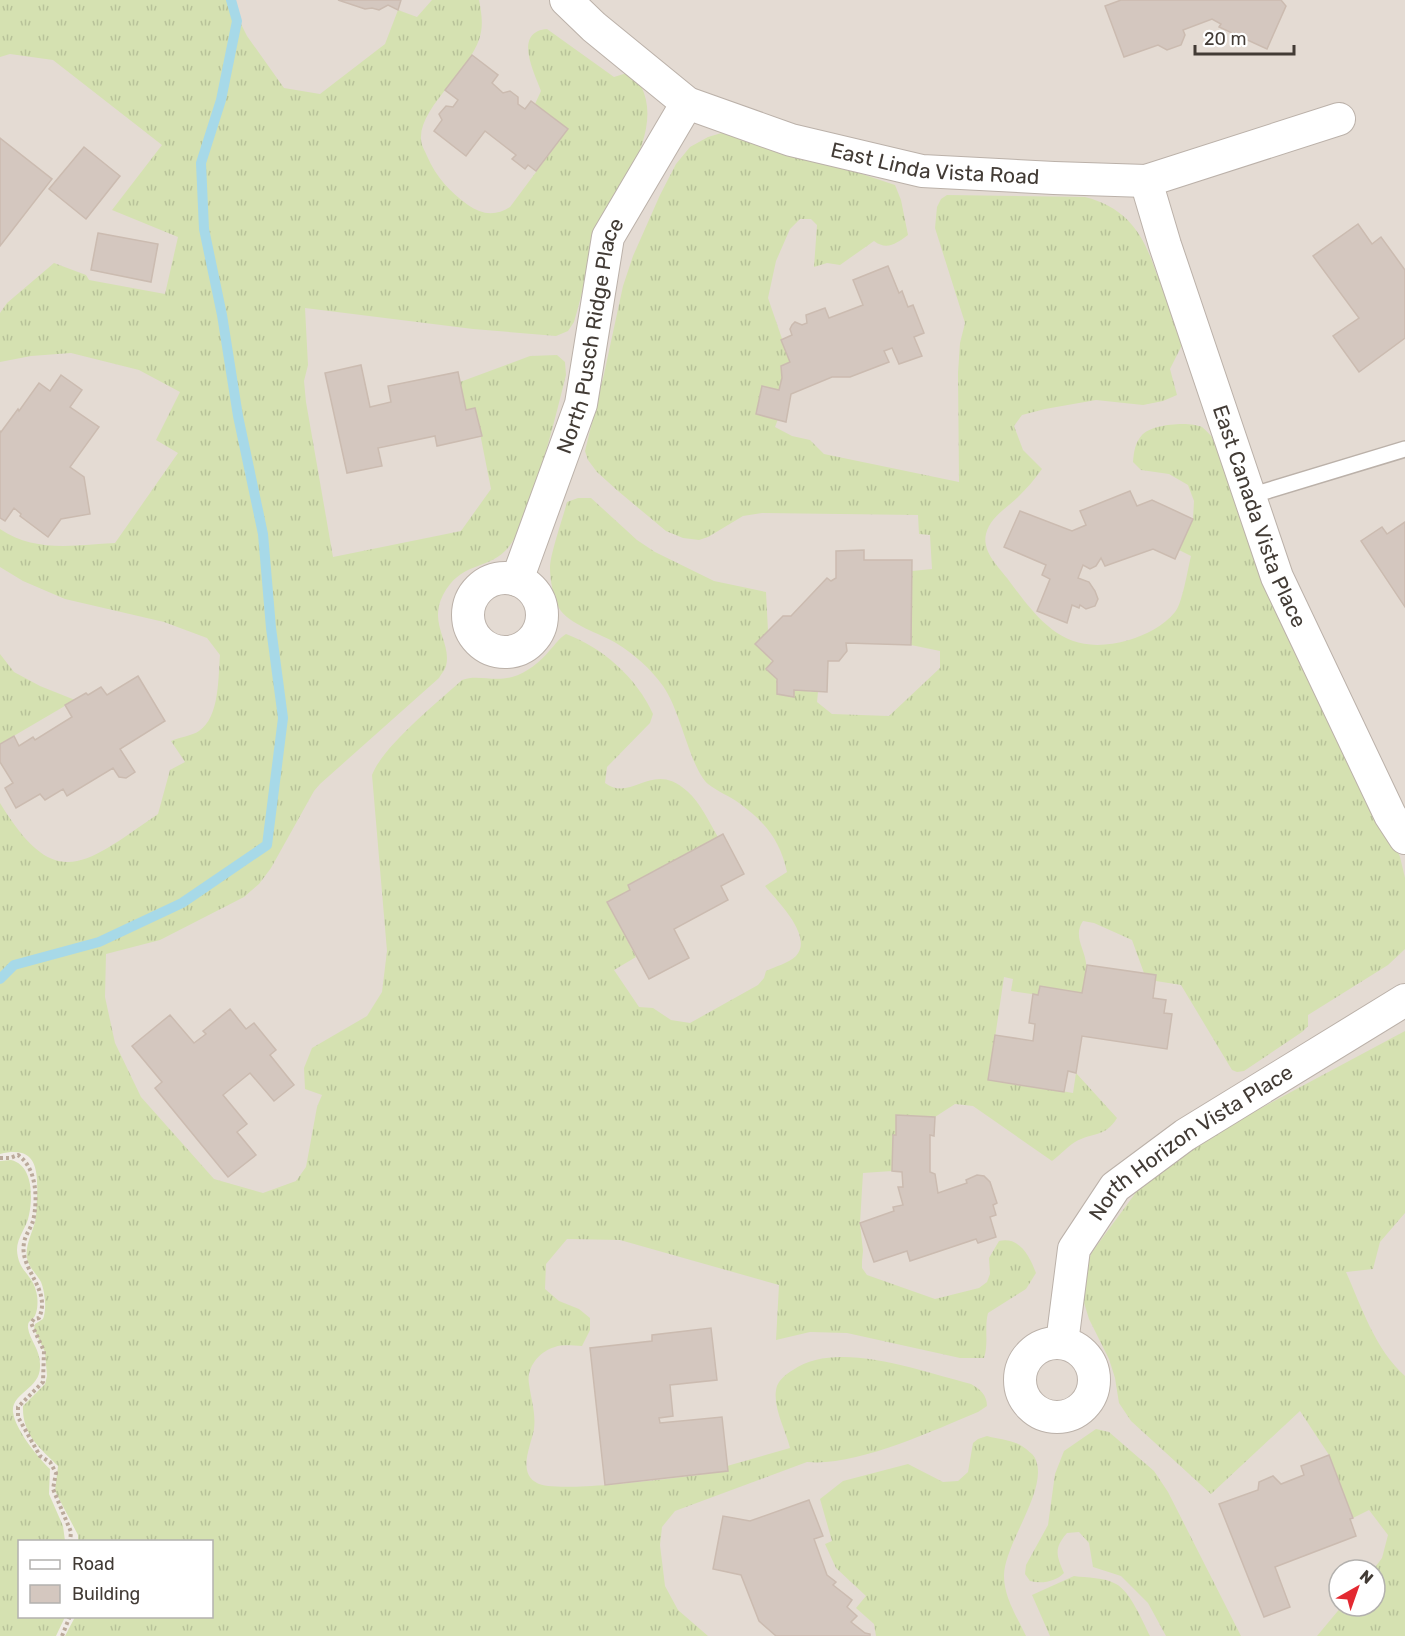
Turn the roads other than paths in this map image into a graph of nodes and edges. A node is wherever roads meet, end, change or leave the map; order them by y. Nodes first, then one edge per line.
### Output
1 (566, 0) edge
2 (687, 103) junction
3 (1339, 119) dead end
4 (1146, 181) junction
5 (1405, 449) edge
6 (1250, 496) junction
7 (517, 580) dead end
8 (1405, 838) edge
9 (1405, 1000) edge
10 (1062, 1343) dead end

1 - 2 street, East Linda Vista Road
2 - 4 street, East Linda Vista Road
2 - 7 street, North Pusch Ridge Place
3 - 4 street, East Linda Vista Road
4 - 6 street, East Canada Vista Place
5 - 6 lane
6 - 8 street, East Canada Vista Place
9 - 10 street, North Horizon Vista Place

